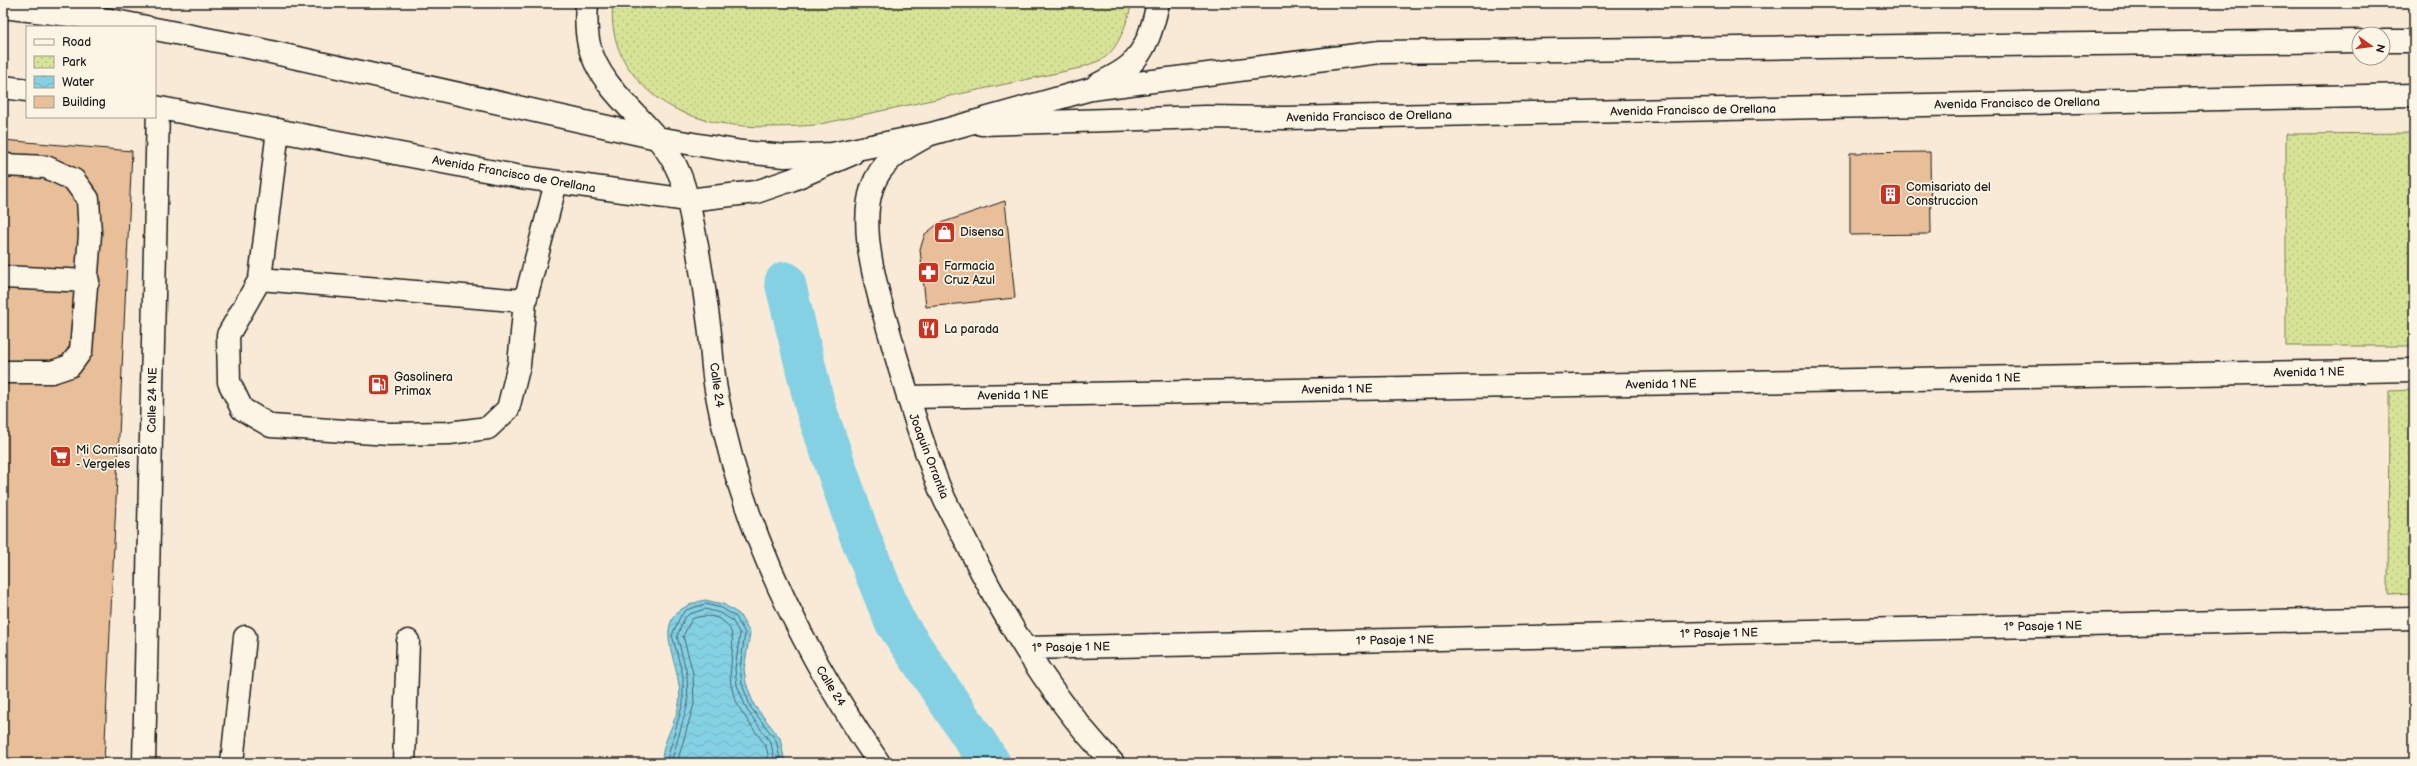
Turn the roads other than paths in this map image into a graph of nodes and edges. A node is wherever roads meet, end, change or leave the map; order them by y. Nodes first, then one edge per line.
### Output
1 (587, 3) edge
2 (1158, 3) edge
3 (3, 7) edge
4 (141, 26) edge
5 (156, 29) edge
6 (2351, 41) edge
7 (2391, 41) edge
8 (2414, 41) edge
9 (3, 87) edge
10 (1091, 89) junction
11 (26, 90) edge
12 (2414, 95) edge
13 (157, 108) edge
14 (972, 124) junction
15 (278, 130) junction
16 (931, 134) junction
17 (657, 138) junction
18 (868, 148) junction
19 (3, 165) edge
20 (556, 182) junction
21 (688, 200) junction
22 (3, 277) edge
23 (260, 279) junction
24 (88, 281) junction
25 (525, 301) junction
26 (2414, 370) edge
27 (3, 372) edge
28 (908, 397) junction
29 (2414, 618) edge
30 (245, 637) dead end
31 (408, 641) dead end
32 (1025, 648) junction
33 (144, 763) edge
34 (232, 763) edge
35 (404, 763) edge
36 (879, 763) edge
37 (1113, 763) edge

1 - 17 main road, Calle 24
2 - 10 main road
3 - 4 main road
5 - 17 main road, Avenida Francisco de Orellana
6 - 10 main road, Avenida Francisco de Orellana
7 - 8 main road
9 - 11 main road
10 - 14 main road, Avenida Francisco de Orellana
12 - 14 main road, Avenida Francisco de Orellana
13 - 15 main road, Avenida Francisco de Orellana
13 - 33 main road, Calle 24 NE
14 - 16 main road, Avenida Francisco de Orellana
15 - 20 main road, Avenida Francisco de Orellana
15 - 23 main road
16 - 18 main road, Avenida Francisco de Orellana
16 - 28 main road, Joaquin Orrantia
17 - 18 main road, Avenida Francisco de Orellana
17 - 21 main road, Calle 24
18 - 21 main road, Avenida Francisco de Orellana
19 - 24 main road
20 - 21 main road, Avenida Francisco de Orellana
20 - 25 main road
21 - 36 main road, Calle 24
22 - 24 main road
23 - 25 main road
23 - 25 main road
24 - 27 main road
26 - 28 main road, Avenida 1 NE
28 - 32 main road, Joaquin Orrantia
29 - 32 main road, 1° Pasaje 1 NE
30 - 34 main road
31 - 35 main road
32 - 37 main road, Joaquin Orrantia

